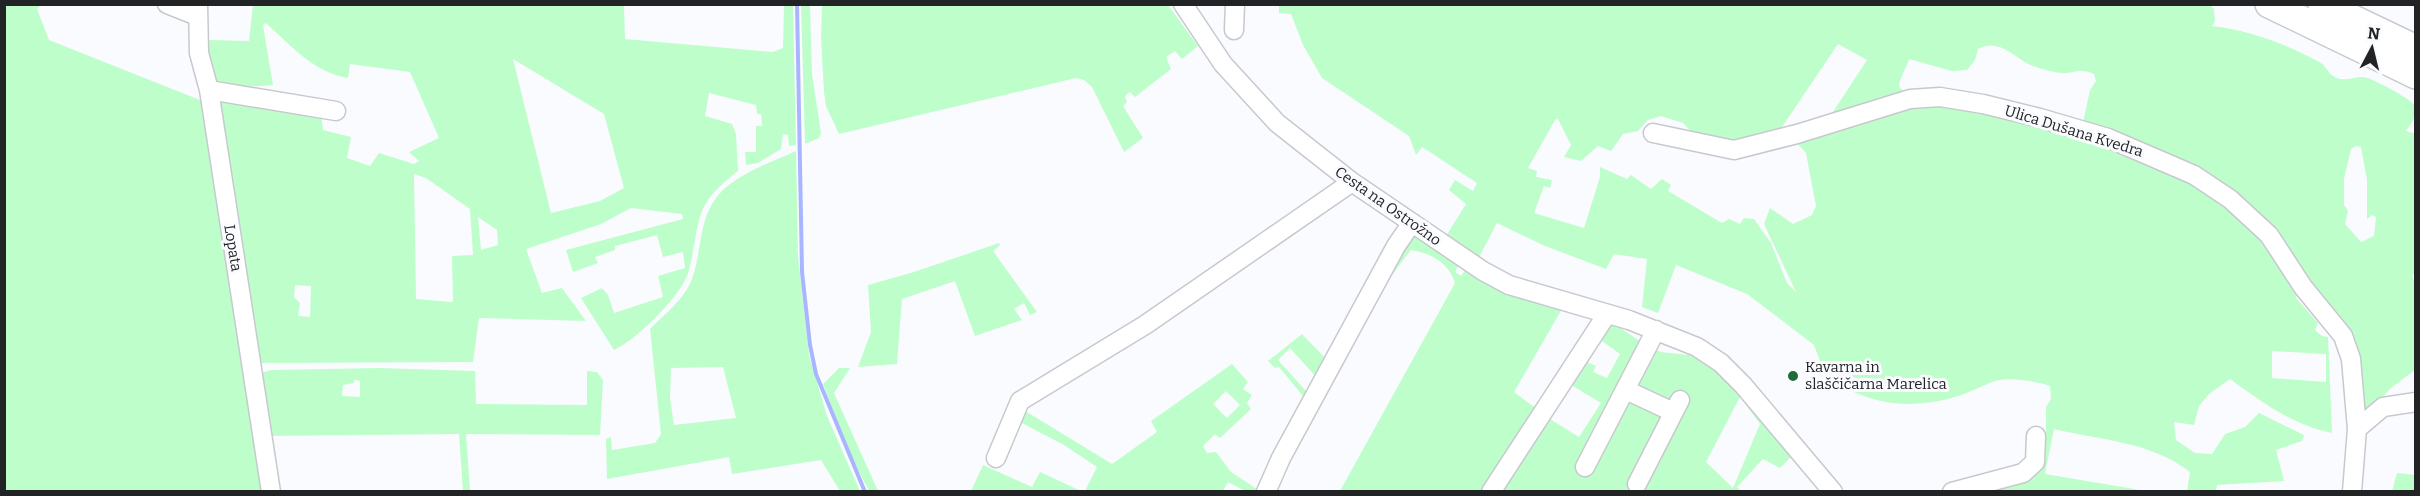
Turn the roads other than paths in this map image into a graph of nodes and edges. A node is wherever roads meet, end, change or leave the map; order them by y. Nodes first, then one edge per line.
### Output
1 (167, 4) edge
2 (1183, 4) edge
3 (1235, 4) edge
4 (2269, 4) edge
5 (2322, 4) edge
6 (197, 10) edge
7 (1234, 30) dead end
8 (2415, 49) edge
9 (2415, 75) edge
10 (209, 90) junction
11 (336, 111) dead end
12 (1653, 133) dead end
13 (1352, 182) junction
14 (1411, 224) junction
15 (1607, 314) junction
16 (1656, 330) junction
17 (1626, 390) junction
18 (2415, 402) edge
19 (2357, 429) junction
20 (2036, 436) dead end
21 (996, 458) dead end
22 (1585, 466) dead end
23 (1637, 484) dead end
24 (271, 492) edge
25 (1266, 492) edge
26 (1491, 492) edge
27 (1833, 492) edge
28 (1952, 492) edge
29 (2352, 492) edge

1 - 6 street
2 - 13 street, Cesta na Ostrožno
3 - 7 street
4 - 9 highway
5 - 8 highway
6 - 10 street, Lopata
10 - 11 street
10 - 24 street, Lopata
12 - 19 street, Ulica Dušana Kvedra
13 - 14 street, Cesta na Ostrožno
13 - 21 street
14 - 15 street, Cesta na Ostrožno
14 - 25 street
15 - 16 street, Cesta na Ostrožno
15 - 26 street
16 - 17 street
16 - 27 street, Cesta na Ostrožno
17 - 22 street
17 - 23 street
18 - 19 street
19 - 29 street, Ulica Dušana Kvedra
20 - 28 street

